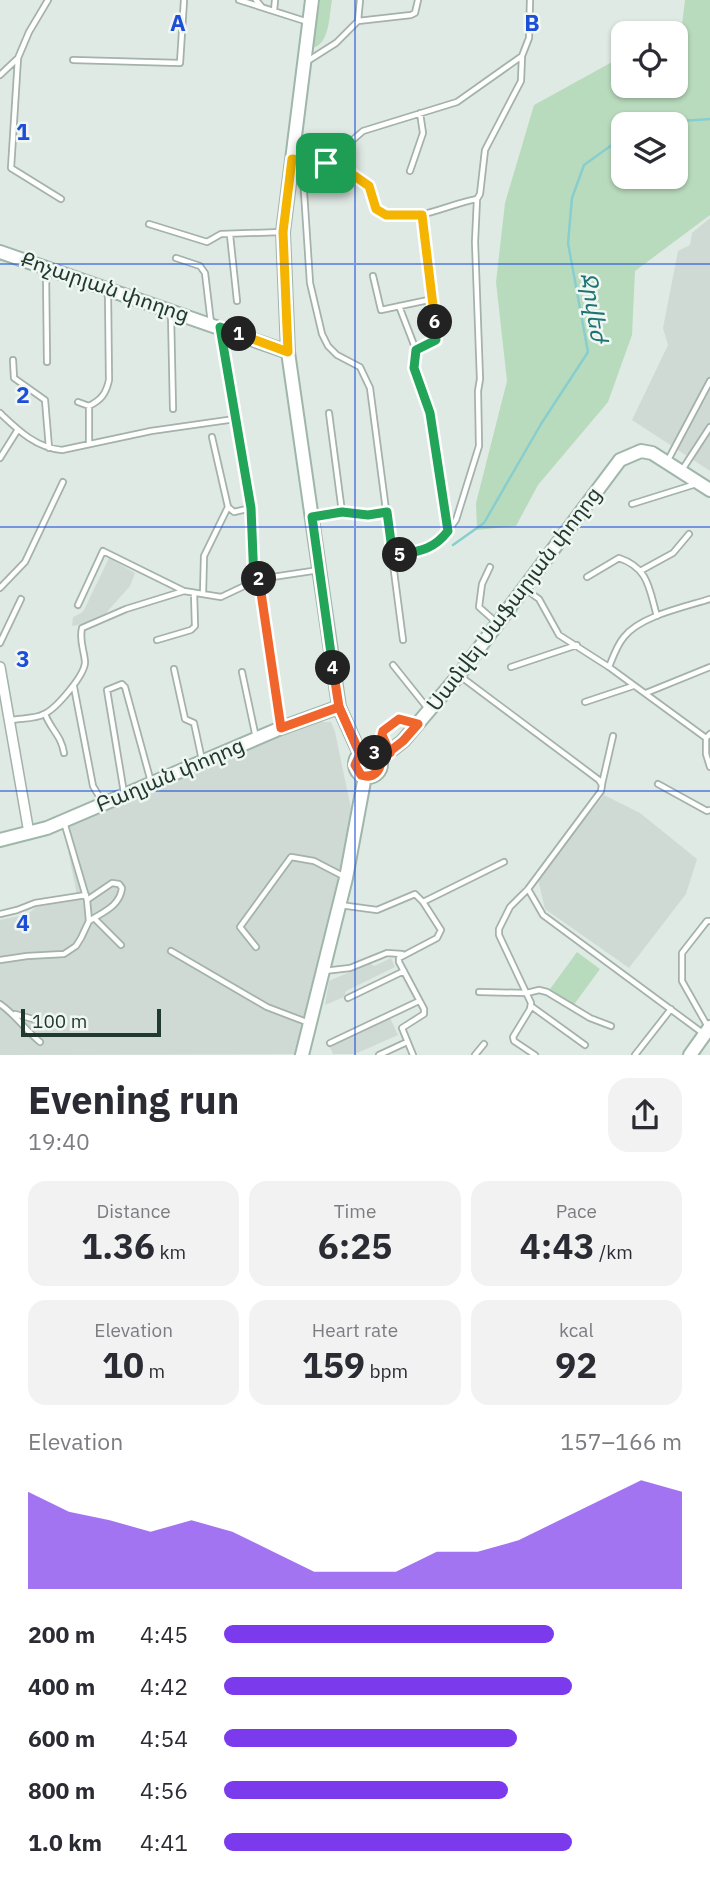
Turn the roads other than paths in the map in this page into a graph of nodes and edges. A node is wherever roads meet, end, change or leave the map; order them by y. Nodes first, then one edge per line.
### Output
1 (48, 0) edge
2 (184, 0) edge
3 (239, 0) edge
4 (256, 0) edge
5 (275, 0) edge
6 (312, 0) edge
7 (360, 0) edge
8 (418, 0) edge
9 (530, 0) edge
10 (263, 8) junction
11 (274, 11) junction
12 (358, 21) junction
13 (309, 22) junction
14 (522, 56) junction
15 (18, 58) junction
16 (73, 60) dead end
17 (303, 65) junction
18 (0, 75) edge
19 (420, 113) junction
20 (297, 160) junction
21 (326, 163) junction
22 (410, 171) dead end
23 (61, 199) dead end
24 (477, 199) junction
25 (422, 215) junction
26 (149, 224) dead end
27 (283, 232) junction
28 (230, 235) junction
29 (0, 252) edge
30 (176, 258) dead end
31 (46, 267) junction
32 (373, 276) dead end
33 (108, 289) junction
34 (433, 299) junction
35 (237, 301) dead end
36 (399, 306) junction
37 (172, 310) junction
38 (216, 326) junction
39 (416, 350) junction
40 (288, 352) junction
41 (13, 360) dead end
42 (47, 362) dead end
43 (710, 381) edge
44 (78, 402) dead end
45 (89, 406) junction
46 (173, 409) dead end
47 (0, 413) edge
48 (329, 413) dead end
49 (235, 419) junction
50 (710, 427) edge
51 (17, 431) junction
52 (212, 438) dead end
53 (89, 444) junction
54 (49, 449) junction
55 (0, 458) edge
56 (667, 461) junction
57 (682, 470) junction
58 (63, 482) dead end
59 (706, 486) edge
60 (632, 504) dead end
61 (228, 507) junction
62 (251, 508) junction
63 (342, 512) junction
64 (387, 512) junction
65 (312, 517) junction
66 (448, 531) junction
67 (689, 534) dead end
68 (393, 557) junction
69 (491, 567) dead end
70 (320, 570) junction
71 (642, 570) junction
72 (587, 577) dead end
73 (256, 580) junction
74 (0, 588) edge
75 (524, 589) junction
76 (184, 591) junction
77 (194, 593) junction
78 (203, 594) junction
79 (21, 599) dead end
80 (710, 599) edge
81 (78, 605) dead end
82 (657, 616) junction
83 (498, 624) junction
84 (157, 640) dead end
85 (402, 640) dead end
86 (0, 643) edge
87 (578, 645) junction
88 (393, 665) dead end
89 (0, 667) edge
90 (511, 667) dead end
91 (609, 667) junction
92 (710, 667) edge
93 (174, 669) dead end
94 (242, 672) dead end
95 (459, 675) junction
96 (634, 685) junction
97 (74, 686) junction
98 (645, 693) junction
99 (585, 702) dead end
100 (339, 707) junction
101 (429, 710) junction
102 (45, 714) junction
103 (10, 720) junction
104 (418, 724) junction
105 (281, 728) junction
106 (613, 736) dead end
107 (708, 736) edge
108 (257, 739) junction
109 (64, 753) dead end
110 (360, 754) junction
111 (385, 756) junction
112 (202, 761) junction
113 (710, 767) edge
114 (365, 776) junction
115 (151, 783) junction
116 (658, 784) dead end
117 (602, 785) junction
118 (124, 794) junction
119 (103, 803) junction
120 (710, 810) edge
121 (64, 820) junction
122 (29, 834) junction
123 (0, 840) edge
124 (504, 862) dead end
125 (346, 878) junction
126 (528, 889) junction
127 (87, 897) junction
128 (423, 902) junction
129 (339, 905) junction
130 (0, 914) edge
131 (91, 919) junction
132 (710, 921) edge
133 (121, 945) dead end
134 (256, 947) dead end
135 (171, 951) dead end
136 (402, 954) junction
137 (0, 960) edge
138 (323, 971) junction
139 (404, 971) junction
140 (479, 992) dead end
141 (527, 993) junction
142 (348, 998) dead end
143 (419, 1001) junction
144 (0, 1004) edge
145 (531, 1006) junction
146 (671, 1009) junction
147 (14, 1014) junction
148 (33, 1019) dead end
149 (310, 1024) junction
150 (611, 1026) dead end
151 (708, 1030) edge
152 (40, 1042) dead end
153 (407, 1042) junction
154 (330, 1043) dead end
155 (484, 1044) dead end
156 (585, 1045) dead end
157 (302, 1055) edge
158 (379, 1055) edge
159 (413, 1055) edge
160 (475, 1055) edge
161 (535, 1055) edge
162 (635, 1055) edge
163 (690, 1055) edge

1 - 15 lane
2 - 16 lane
3 - 10 lane
4 - 10 lane
5 - 11 lane
6 - 13 street
7 - 12 lane
8 - 12 lane
9 - 14 lane
10 - 11 lane
11 - 13 lane
12 - 17 lane
13 - 17 street
14 - 19 lane
14 - 24 lane
15 - 18 lane
15 - 23 lane
17 - 20 street
19 - 21 lane
19 - 22 lane
20 - 21 lane
20 - 27 street
20 - 64 lane
21 - 25 lane
24 - 25 lane
24 - 66 lane
25 - 34 lane
26 - 28 lane
27 - 28 lane
27 - 40 street
28 - 35 lane
29 - 31 street, Քոչարյան փողոց
30 - 38 lane
31 - 33 street, Քոչարյան փողոց
31 - 42 lane
32 - 36 lane
33 - 37 street, Քոչարյան փողոց
33 - 45 lane
34 - 36 lane
34 - 39 lane
36 - 39 lane
37 - 38 street, Քոչարյան փողոց
37 - 46 lane
38 - 40 street, Քոչարյան փողոց
38 - 49 lane
39 - 66 lane
40 - 65 street
41 - 54 lane
43 - 56 lane
44 - 45 lane
45 - 53 lane
47 - 51 lane
48 - 63 lane
49 - 53 lane
49 - 62 lane
50 - 57 lane
51 - 54 lane
51 - 55 lane
52 - 61 lane
53 - 54 lane
56 - 57 street
56 - 75 street, Սամվել Սաֆարյան փողոց
57 - 59 street
58 - 74 lane
59 - 60 lane
61 - 62 lane
61 - 78 lane
62 - 73 lane
63 - 64 lane
63 - 65 lane
64 - 68 lane
65 - 70 street
66 - 68 lane
67 - 71 lane
68 - 85 lane
69 - 83 lane
70 - 73 lane
70 - 100 street
71 - 72 lane
71 - 82 lane
73 - 78 lane
73 - 105 lane
75 - 83 street, Սամվել Սաֆարյան փողոց
75 - 87 lane
76 - 77 lane
76 - 81 lane
76 - 97 lane
77 - 78 lane
77 - 84 lane
79 - 86 lane
80 - 82 lane
82 - 91 lane
83 - 95 street, Սամվել Սաֆարյան փողոց
87 - 90 lane
87 - 91 lane
88 - 101 lane
89 - 103 street
91 - 96 lane
92 - 98 lane
93 - 112 lane
94 - 108 lane
95 - 101 street, Սամվել Սաֆարյան փողոց
95 - 117 lane
96 - 98 lane
96 - 99 lane
97 - 102 lane
97 - 119 lane
98 - 107 lane
100 - 105 street, Բաղյան փողոց
100 - 110 street
101 - 104 street, Սամվել Սաֆարյան փողոց
102 - 103 lane
102 - 109 lane
103 - 122 street
104 - 111 street, Սամվել Սաֆարյան փողոց
104 - 111 lane
105 - 108 street, Բաղյան փողոց
106 - 117 lane
107 - 113 lane
108 - 112 street, Բաղյան փողոց
110 - 111 street
110 - 114 street
111 - 114 street
112 - 115 street, Բաղյան փողոց
114 - 125 street
115 - 118 street, Բաղյան փողոց
115 - 118 lane
116 - 120 lane
117 - 126 lane
118 - 119 street, Բաղյան փողոց
119 - 121 street, Բաղյան փողոց
121 - 122 street, Բաղյան փողոց
121 - 127 lane
122 - 123 street, Բաղյան փողոց
124 - 128 lane
125 - 129 street
125 - 134 lane
126 - 141 lane
126 - 146 lane
127 - 130 lane
127 - 131 lane
127 - 131 lane
128 - 129 lane
128 - 136 lane
129 - 138 street
131 - 133 lane
131 - 137 lane
132 - 151 lane
135 - 149 lane
136 - 138 lane
136 - 139 lane
138 - 149 street
139 - 142 lane
139 - 143 lane
140 - 141 lane
141 - 145 lane
141 - 150 lane
143 - 153 lane
143 - 154 lane
144 - 147 lane
145 - 156 lane
145 - 161 lane
146 - 151 lane
146 - 162 lane
147 - 148 lane
147 - 152 lane
149 - 157 street
151 - 163 street
153 - 158 lane
153 - 159 lane
155 - 160 lane

